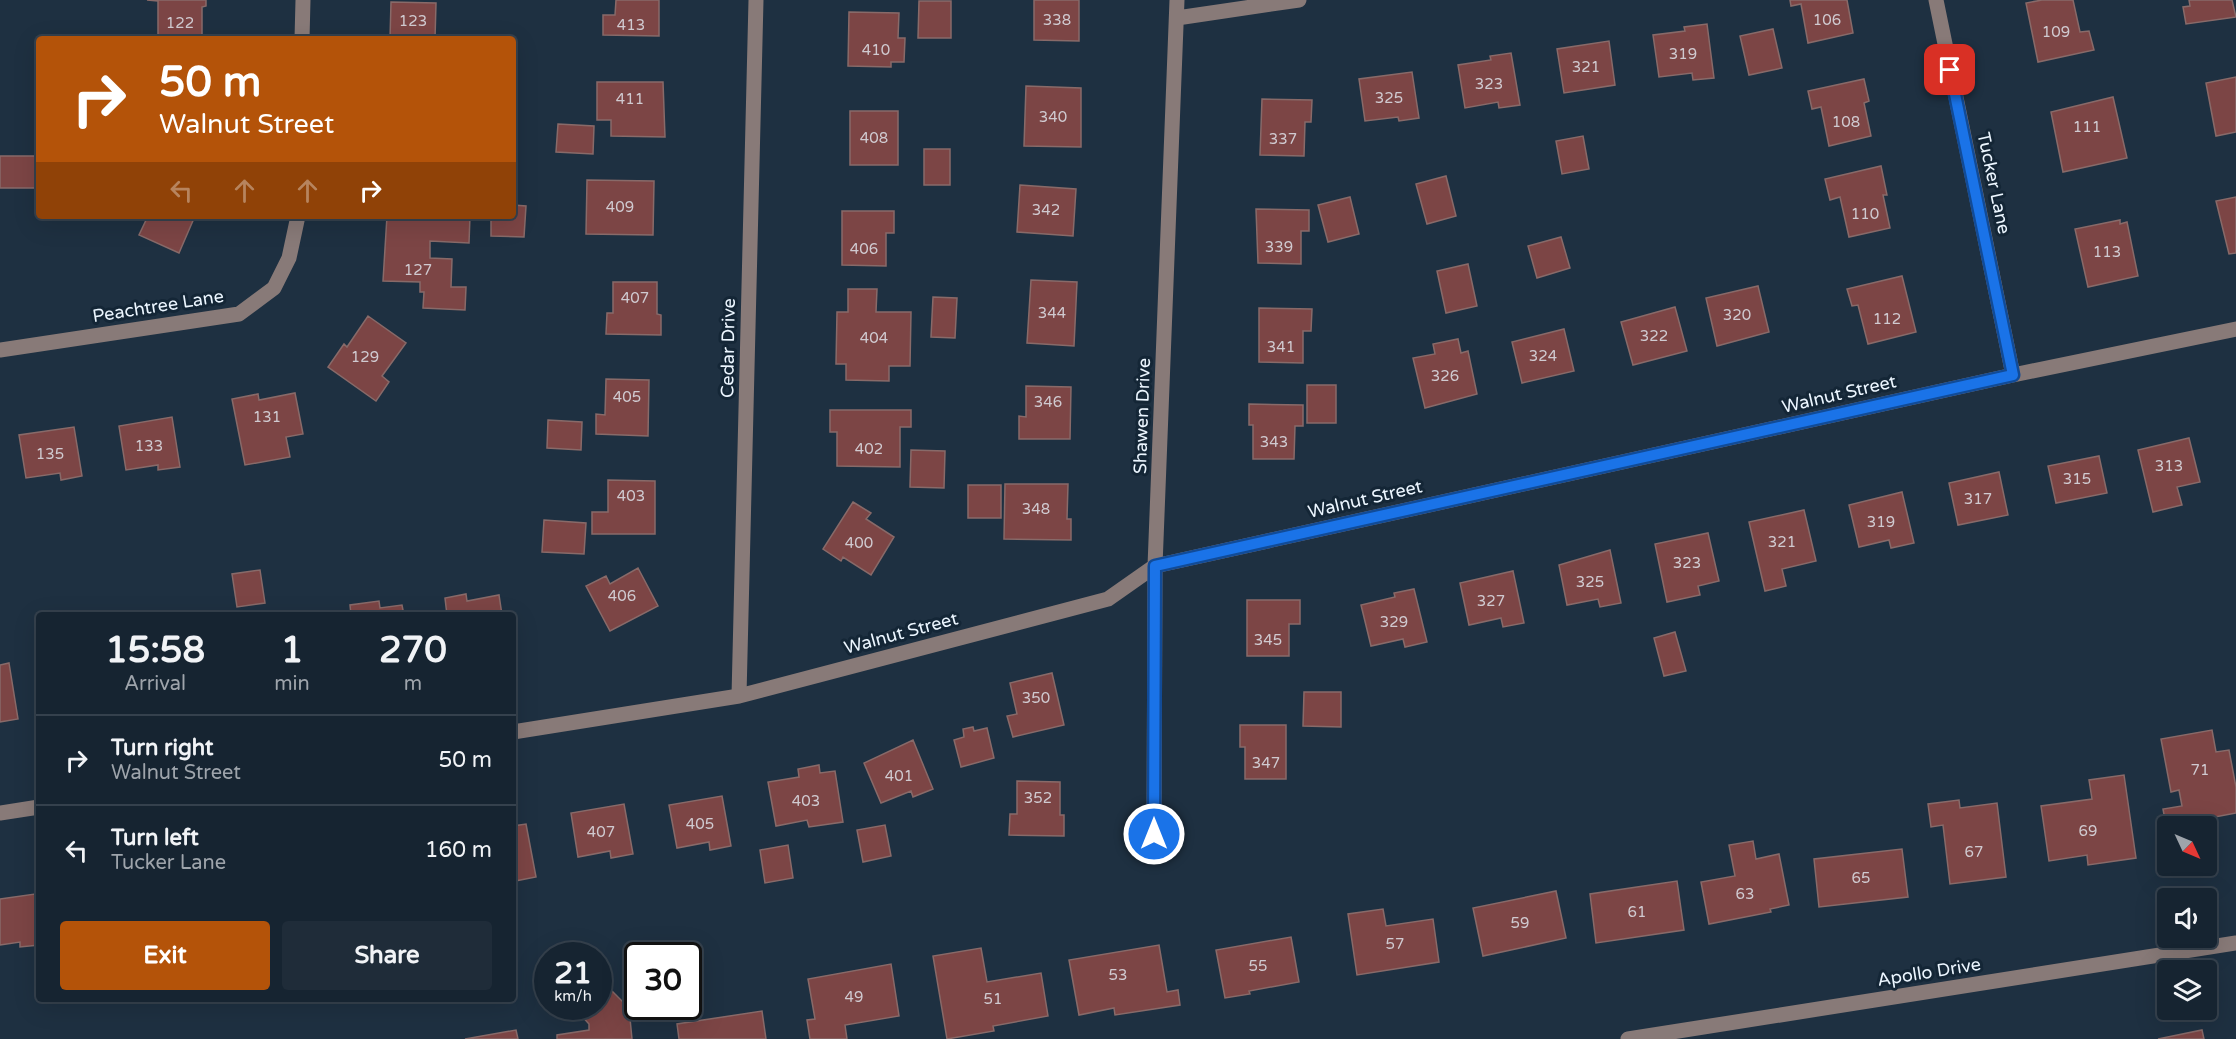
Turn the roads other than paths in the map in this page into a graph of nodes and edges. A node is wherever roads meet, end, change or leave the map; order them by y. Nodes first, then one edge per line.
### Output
1 (303, 0) edge
2 (756, 0) edge
3 (1177, 0) edge
4 (1299, 0) edge
5 (1936, 0) edge
6 (1177, 18) junction
7 (302, 36) edge
8 (297, 219) edge
9 (2236, 329) edge
10 (0, 350) edge
11 (2013, 375) junction
12 (1155, 566) junction
13 (739, 696) junction
14 (516, 732) edge
15 (36, 807) edge
16 (0, 813) edge
17 (1154, 834) dead end
18 (2236, 943) edge
19 (1719, 1032) edge
20 (1628, 1039) edge

1 - 7 street
2 - 13 street, Cedar Drive
3 - 6 street, Shawen Drive
4 - 6 street
5 - 11 street, Tucker Lane
6 - 12 street, Shawen Drive
8 - 10 street, Peachtree Lane
9 - 11 street, Walnut Street
11 - 12 street, Walnut Street
12 - 13 street, Walnut Street
12 - 17 street, Shawen Drive
13 - 14 street, Walnut Street
15 - 16 street
18 - 19 street, Apollo Drive
19 - 20 street, Apollo Drive

